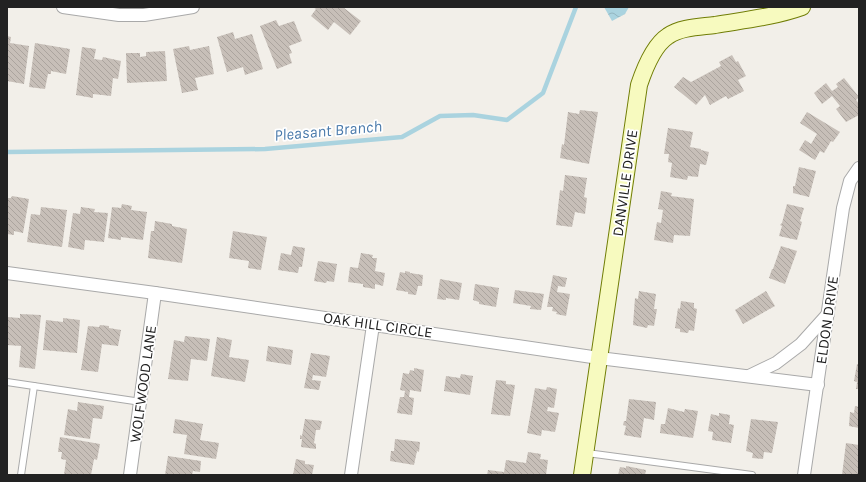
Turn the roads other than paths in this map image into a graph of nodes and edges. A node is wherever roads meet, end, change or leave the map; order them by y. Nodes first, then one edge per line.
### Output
1 (63, 7) edge
2 (193, 7) edge
3 (802, 7) edge
4 (87, 9) edge
5 (859, 168) edge
6 (7, 273) edge
7 (155, 293) junction
8 (828, 314) junction
9 (374, 325) junction
10 (599, 358) junction
11 (749, 376) junction
12 (7, 382) edge
13 (818, 385) junction
14 (34, 386) junction
15 (141, 402) junction
16 (585, 453) junction
17 (695, 468) junction
18 (22, 475) edge
19 (130, 475) edge
20 (351, 475) edge
21 (582, 475) edge
22 (694, 475) edge
23 (752, 475) edge
24 (804, 475) edge

1 - 4 street
2 - 4 street
3 - 10 street, DANVILLE DRIVE
5 - 8 street, ELDON DRIVE
6 - 7 street, OAK HILL CIRCLE
7 - 9 street, OAK HILL CIRCLE
7 - 15 street, WOLFWOOD LANE
8 - 11 street
8 - 13 street, ELDON DRIVE
9 - 10 street, OAK HILL CIRCLE
9 - 20 street
10 - 11 street, OAK HILL CIRCLE
10 - 16 street, DANVILLE DRIVE
11 - 13 street, OAK HILL CIRCLE
12 - 14 lane
13 - 24 street, ELDON DRIVE
14 - 15 lane
14 - 18 lane
15 - 19 street, WOLFWOOD LANE
16 - 17 lane
16 - 21 street, DANVILLE DRIVE
17 - 22 lane
17 - 23 lane

